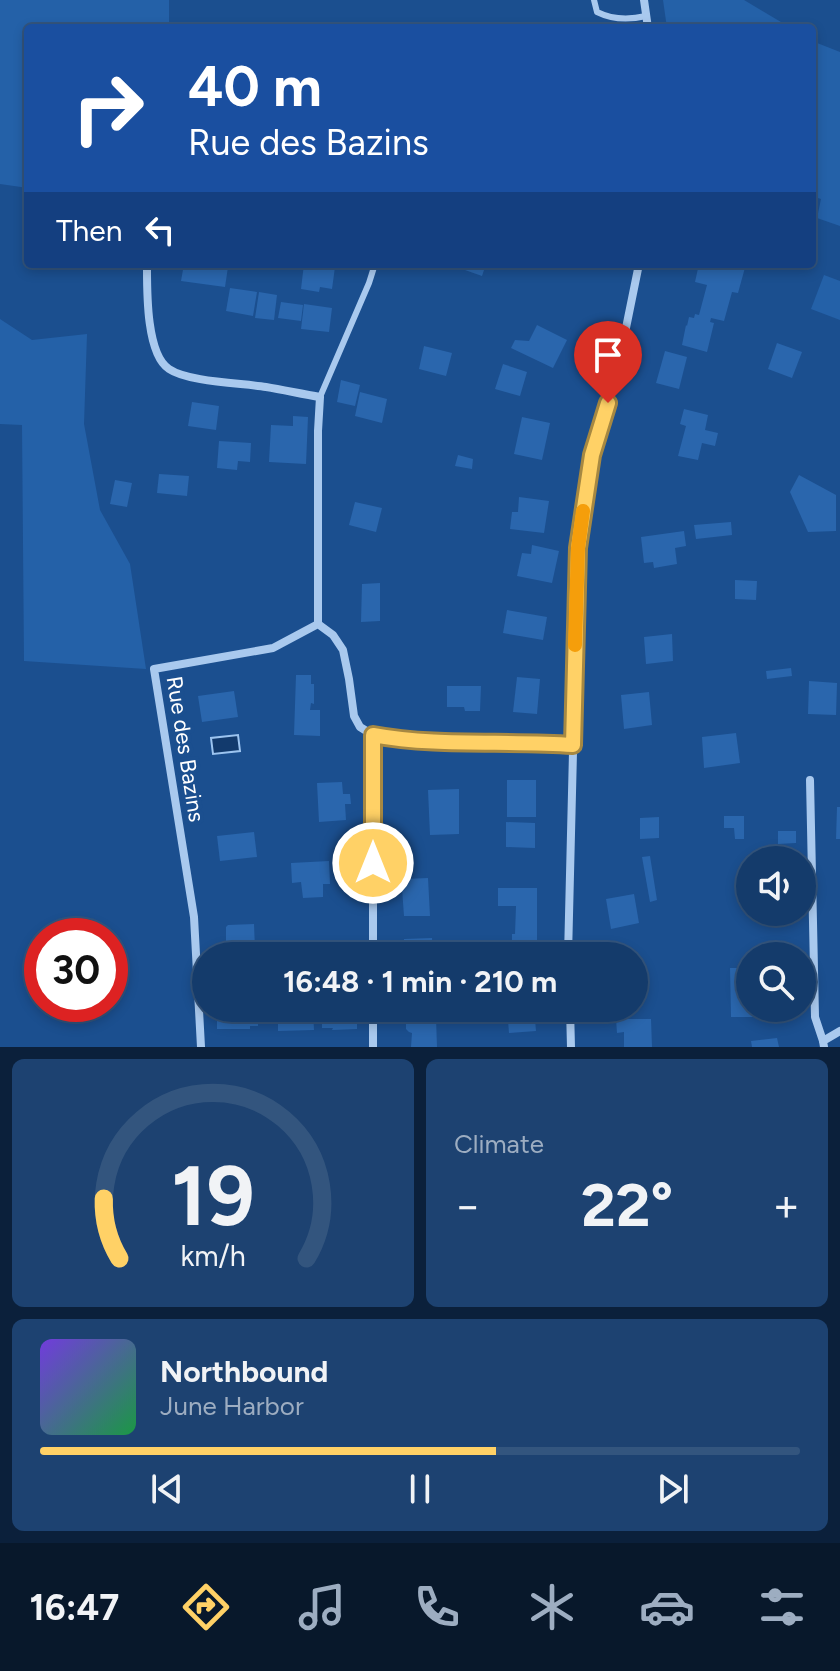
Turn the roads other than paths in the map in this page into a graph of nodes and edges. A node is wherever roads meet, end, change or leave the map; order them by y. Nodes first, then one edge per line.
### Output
1 (594, 0) edge
2 (644, 0) edge
3 (646, 16) junction
4 (647, 24) edge
5 (147, 268) edge
6 (374, 268) edge
7 (638, 268) edge
8 (320, 397) junction
9 (318, 624) junction
10 (373, 735) junction
11 (573, 745) junction
12 (810, 780) dead end
13 (373, 942) edge
14 (568, 942) edge
15 (373, 1022) edge
16 (570, 1022) edge
17 (840, 1031) edge
18 (824, 1044) edge
19 (201, 1047) edge
20 (373, 1047) edge
21 (571, 1047) edge

1 - 3 lane
2 - 3 street
3 - 4 street
5 - 8 street
6 - 8 lane
7 - 11 street
8 - 9 street
9 - 10 street
9 - 19 street, Rue des Bazins
10 - 11 street
10 - 13 street
11 - 14 street
12 - 18 street
15 - 20 street
16 - 21 street
17 - 18 street

